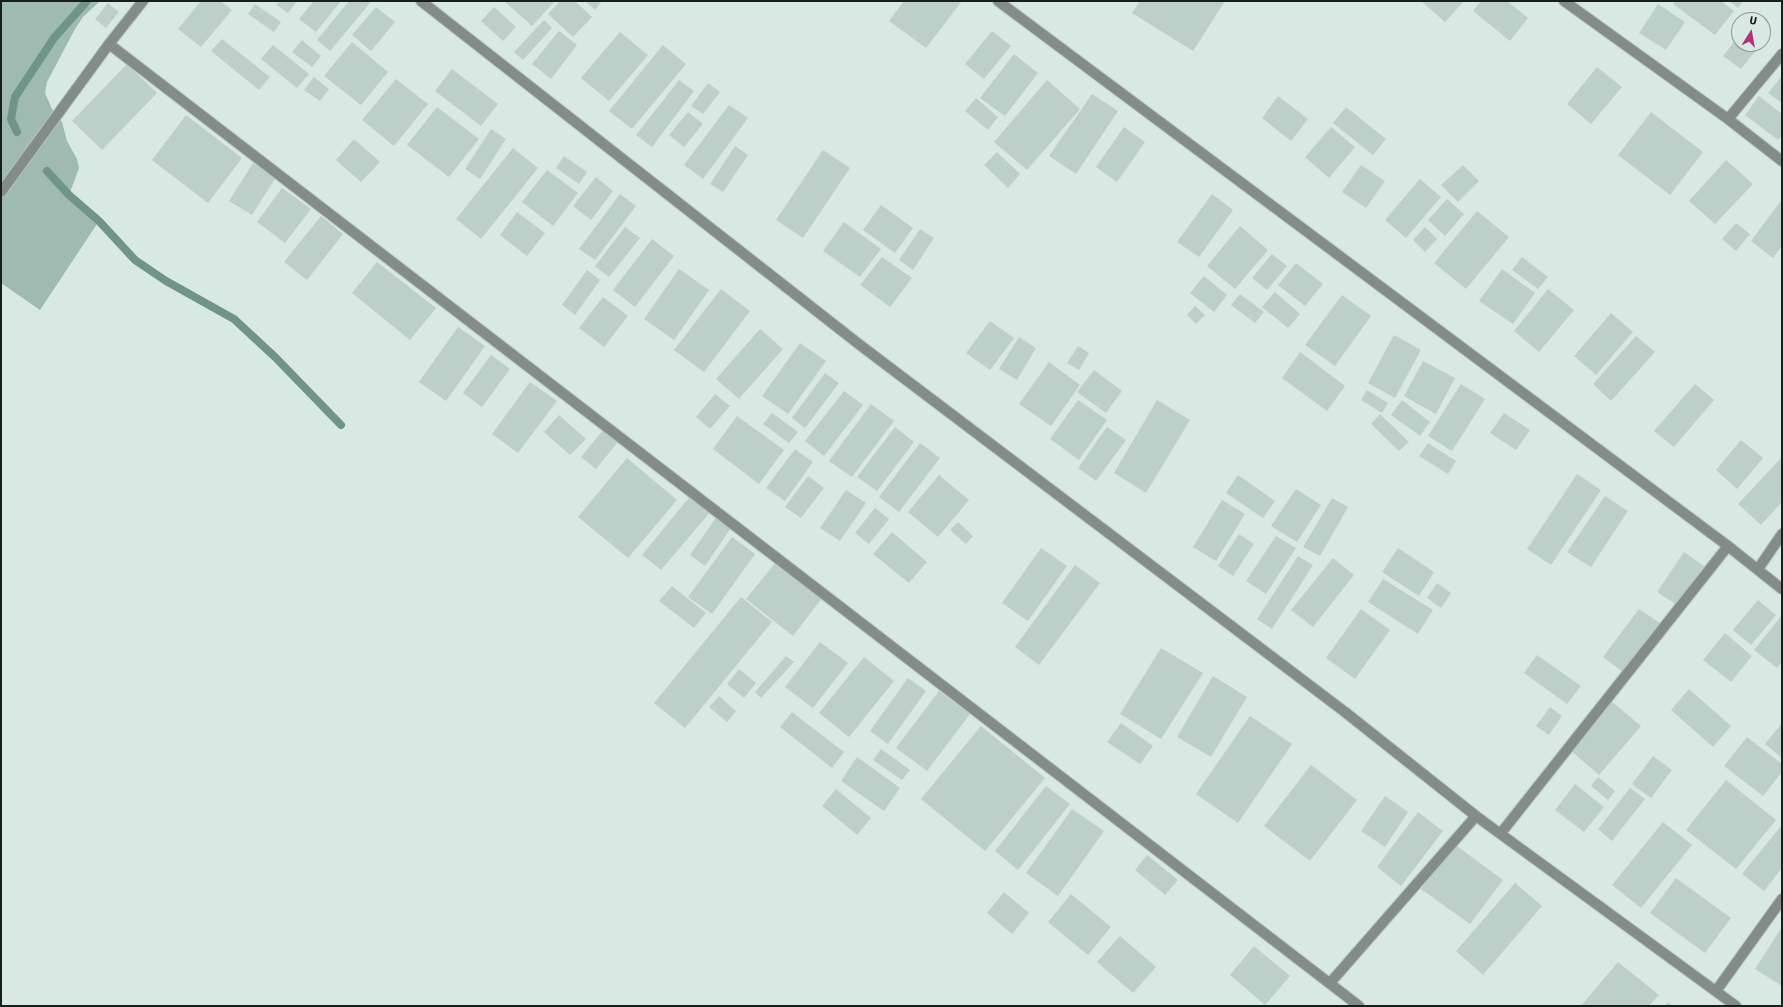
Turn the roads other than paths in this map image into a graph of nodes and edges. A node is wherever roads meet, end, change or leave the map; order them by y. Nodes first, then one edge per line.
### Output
1 (143, 1) edge
2 (421, 1) edge
3 (998, 1) edge
4 (1564, 1) edge
5 (109, 44) junction
6 (1782, 54) edge
7 (1728, 119) junction
8 (1782, 161) edge
9 (1, 192) edge
10 (1782, 534) edge
11 (1728, 546) junction
12 (1758, 569) junction
13 (1782, 589) edge
14 (1476, 816) junction
15 (1500, 834) junction
16 (1782, 899) edge
17 (1330, 982) junction
18 (1716, 991) junction
19 (1359, 1006) edge
20 (1736, 1006) edge

1 - 5 street
2 - 14 street
3 - 11 street
4 - 7 street
5 - 9 street
5 - 17 street
6 - 7 street
7 - 8 street
10 - 12 street
11 - 12 street
11 - 15 street
12 - 13 street
14 - 15 street
14 - 17 street
15 - 18 street
16 - 18 street
17 - 19 street
18 - 20 street

